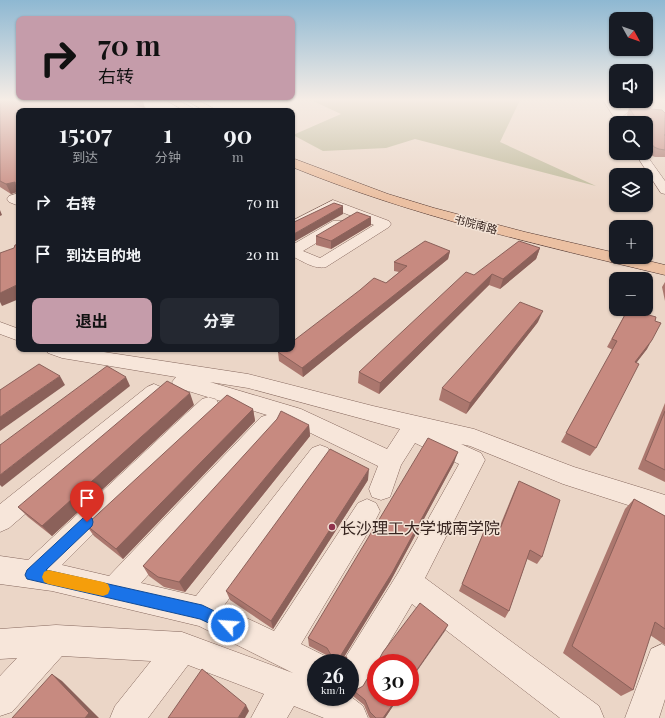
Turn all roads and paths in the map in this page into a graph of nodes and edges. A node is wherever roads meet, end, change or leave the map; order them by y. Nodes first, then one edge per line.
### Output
1 (295, 152) edge
2 (645, 160) edge
3 (295, 163) edge
4 (649, 166) junction
5 (665, 168) edge
6 (665, 190) edge
7 (356, 213) junction
8 (295, 224) edge
9 (609, 247) edge
10 (295, 249) edge
11 (295, 252) edge
12 (653, 257) edge
13 (665, 260) edge
14 (665, 270) edge
15 (0, 328) edge
16 (16, 335) edge
17 (67, 352) edge
18 (73, 352) edge
19 (154, 392) edge
20 (209, 405) dead end
21 (269, 423) dead end
22 (320, 455) dead end
23 (391, 462) junction
24 (665, 506) edge
25 (0, 520) edge
26 (0, 570) edge
27 (32, 575) junction
28 (408, 583) junction
29 (114, 592) junction
30 (202, 612) junction
31 (56, 640) junction
32 (0, 644) edge
33 (182, 647) junction
34 (280, 650) junction
35 (665, 662) edge
36 (307, 664) edge
37 (359, 664) edge
38 (287, 687) junction
39 (0, 700) edge
40 (127, 718) edge
41 (268, 718) edge
42 (351, 718) edge
43 (587, 718) edge
44 (642, 718) edge

1 - 9 main road, 书院南路
2 - 4 street
3 - 14 main road, 书院南路
4 - 5 street
4 - 6 street
7 - 8 street
7 - 10 street
7 - 11 street
12 - 13 main road
15 - 16 street
17 - 23 street
18 - 24 street
19 - 25 street
20 - 27 street
21 - 29 street
22 - 30 street
23 - 28 street
23 - 34 street
26 - 27 street
27 - 29 street
28 - 37 street
28 - 43 street
29 - 30 street
30 - 34 street
31 - 32 street
31 - 33 street
31 - 39 street
33 - 38 street
33 - 40 street
34 - 36 street
35 - 44 street
38 - 41 street
38 - 42 street

